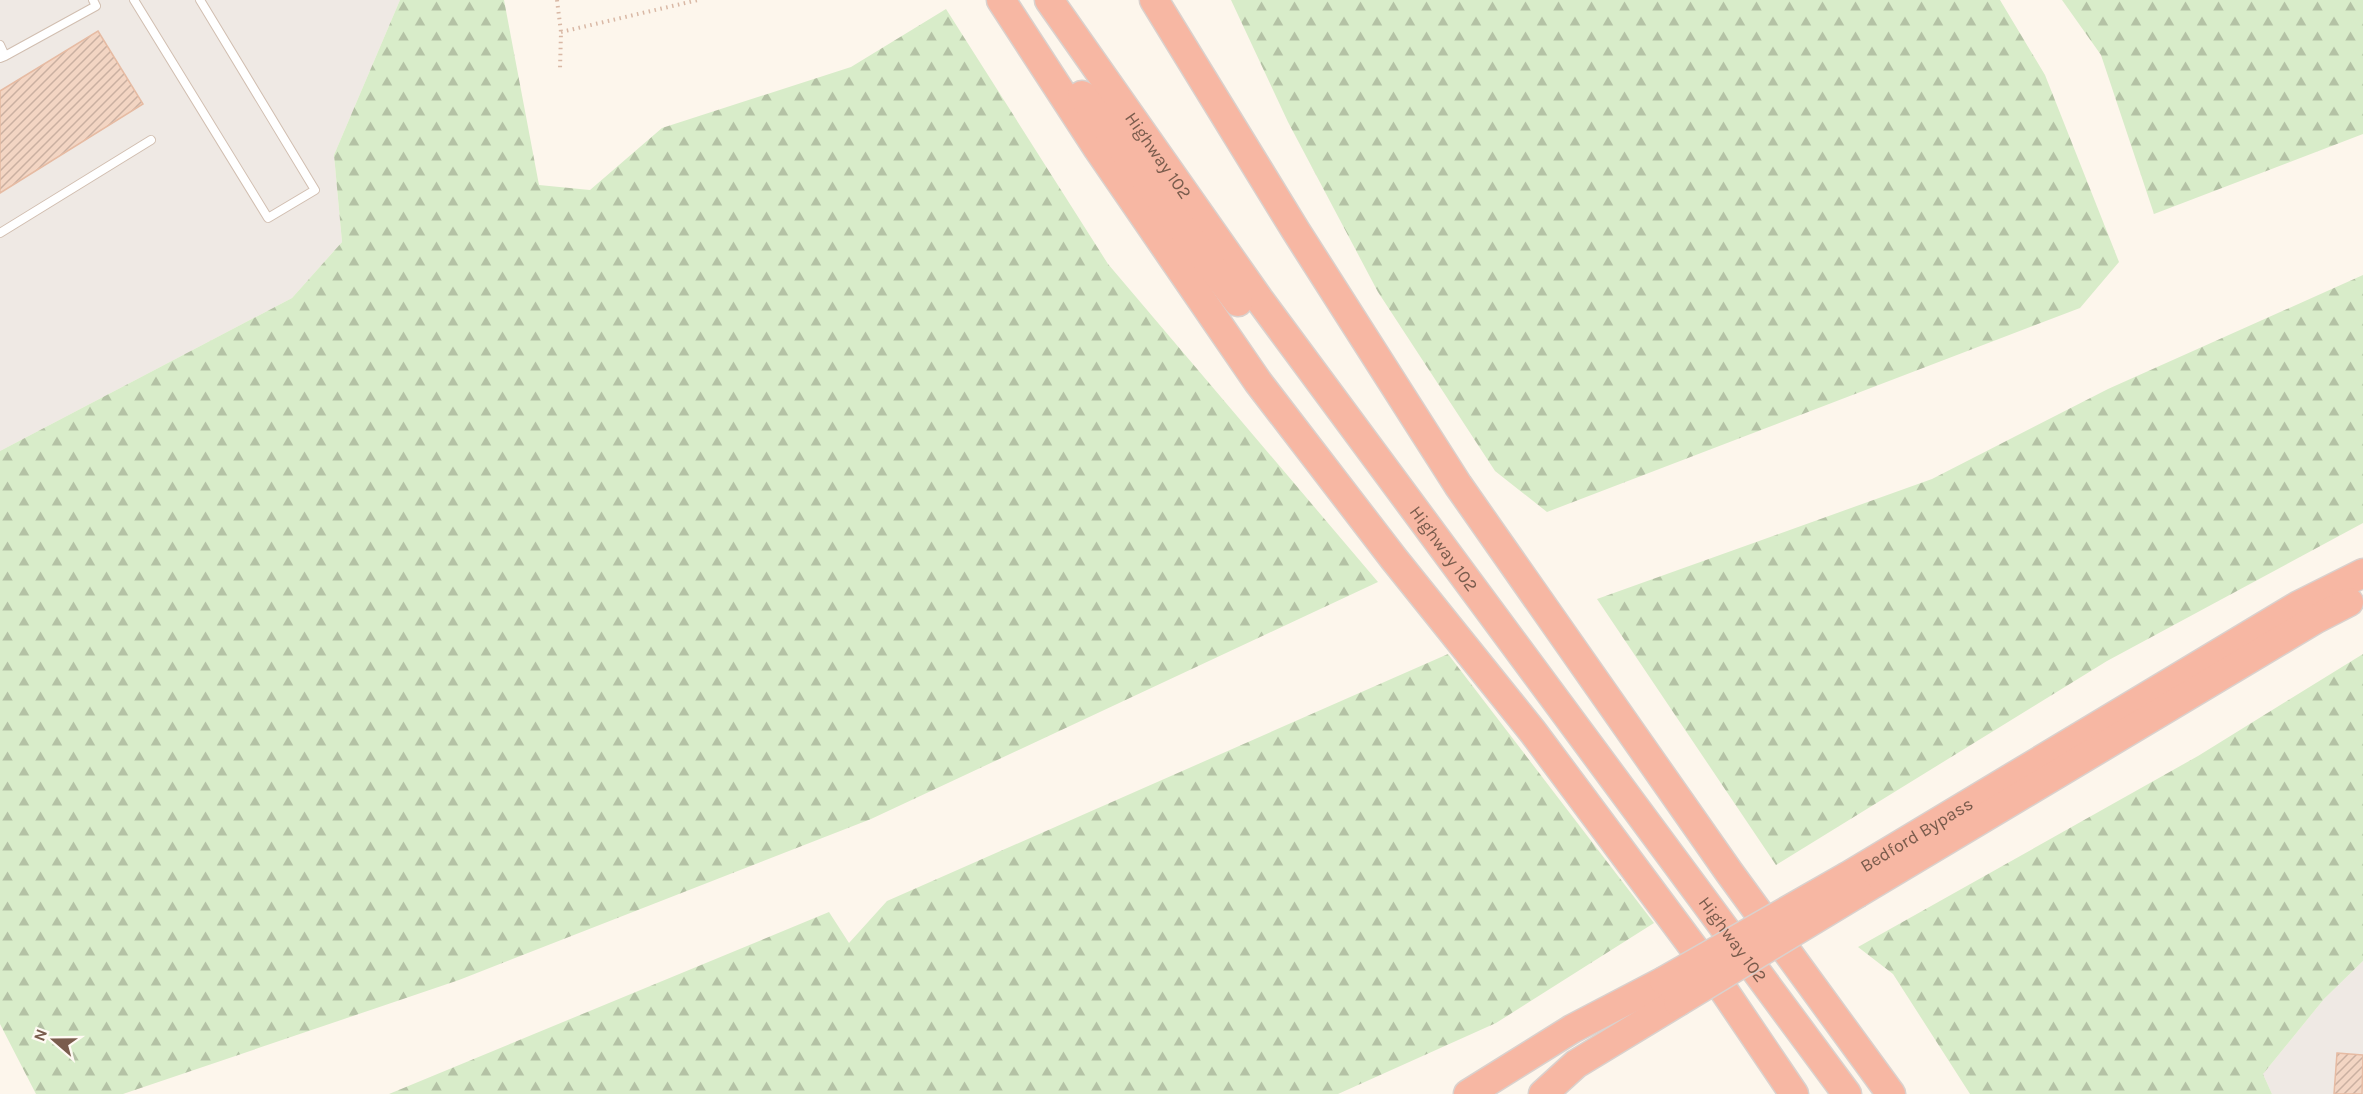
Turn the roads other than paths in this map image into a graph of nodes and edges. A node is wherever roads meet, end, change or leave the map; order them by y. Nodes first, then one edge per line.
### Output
1 (93, 0) edge
2 (134, 0) edge
3 (200, 0) edge
4 (1049, 0) edge
5 (1154, 0) edge
6 (1004, 5) edge
7 (0, 45) edge
8 (3, 57) edge
9 (151, 140) dead end
10 (0, 233) edge
11 (2363, 573) edge
12 (2363, 594) edge
13 (1567, 717) junction
14 (1853, 884) junction
15 (1795, 963) junction
16 (1671, 992) junction
17 (1468, 1094) edge
18 (1543, 1094) edge
19 (1794, 1094) edge
20 (1846, 1094) edge
21 (1891, 1094) edge
22 (1910, 1094) edge

1 - 8 lane
2 - 3 lane
4 - 13 highway, Highway 102
5 - 15 highway
6 - 13 highway
6 - 19 highway
7 - 8 lane
9 - 10 lane
11 - 14 highway, Bedford Bypass
12 - 14 highway, Bedford Bypass
13 - 20 highway, Highway 102
14 - 16 highway, Bedford Bypass, bridge
15 - 21 highway
15 - 22 highway
16 - 17 highway, Bedford Bypass
16 - 18 highway, Bedford Bypass

